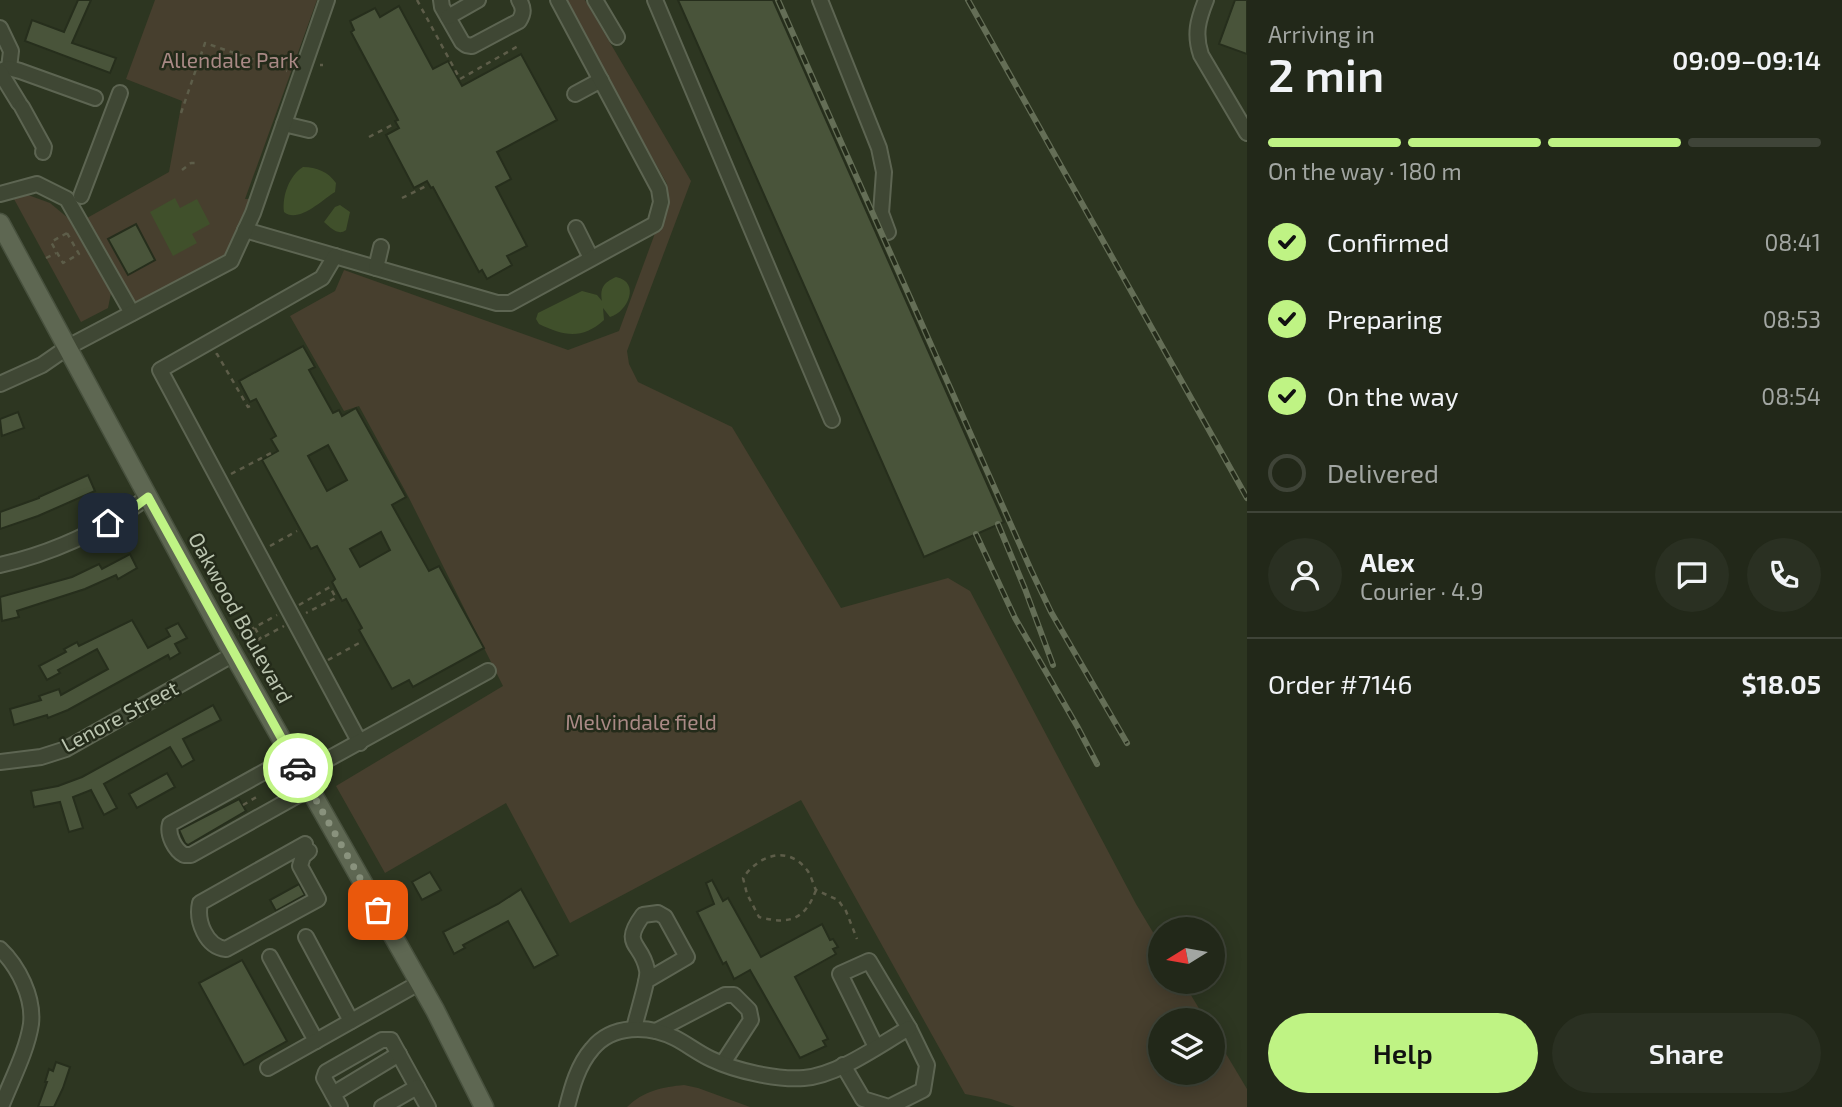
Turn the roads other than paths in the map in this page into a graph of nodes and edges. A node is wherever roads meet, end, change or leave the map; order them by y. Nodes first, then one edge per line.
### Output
1 (327, 0) edge
2 (441, 0) edge
3 (478, 0) edge
4 (519, 0) edge
5 (558, 0) edge
6 (595, 0) edge
7 (655, 0) edge
8 (820, 0) edge
9 (1206, 0) edge
10 (448, 17) junction
11 (0, 28) edge
12 (617, 37) dead end
13 (3, 70) edge
14 (601, 80) junction
15 (120, 93) dead end
16 (575, 93) dead end
17 (95, 98) dead end
18 (284, 124) junction
19 (309, 130) dead end
20 (1247, 133) edge
21 (43, 152) dead end
22 (0, 194) edge
23 (81, 196) dead end
24 (0, 223) edge
25 (576, 228) dead end
26 (245, 230) junction
27 (888, 232) dead end
28 (381, 247) dead end
29 (335, 256) junction
30 (592, 258) junction
31 (376, 268) junction
32 (132, 313) junction
33 (68, 347) junction
34 (0, 384) edge
35 (832, 420) dead end
36 (148, 497) junction
37 (0, 565) edge
38 (233, 654) junction
39 (488, 671) dead end
40 (360, 743) junction
41 (291, 757) junction
42 (0, 762) edge
43 (305, 782) junction
44 (307, 848) joint
45 (306, 937) dead end
46 (0, 949) edge
47 (271, 957) dead end
48 (646, 981) junction
49 (419, 982) junction
50 (352, 1021) junction
51 (909, 1028) junction
52 (634, 1029) junction
53 (656, 1031) junction
54 (316, 1041) junction
55 (876, 1047) junction
56 (399, 1054) junction
57 (723, 1063) junction
58 (843, 1065) junction
59 (268, 1068) dead end
60 (417, 1087) junction
61 (337, 1101) edge
62 (1, 1107) edge
63 (382, 1107) edge
64 (428, 1107) edge
65 (484, 1107) edge
66 (567, 1107) edge

1 - 18 street
2 - 10 street
3 - 10 street
4 - 10 street
5 - 14 street
6 - 12 street
7 - 35 street
8 - 27 street
9 - 20 street
11 - 13 street
13 - 17 street
13 - 21 street
14 - 16 street
14 - 30 street
15 - 23 street
18 - 19 street
18 - 26 street
22 - 32 street
24 - 33 main road, Oakwood Boulevard
25 - 30 street
26 - 29 street
26 - 32 street
28 - 31 street
29 - 31 street
29 - 40 street
30 - 31 street
32 - 33 street
33 - 34 street
33 - 36 main road, Oakwood Boulevard
36 - 37 street
36 - 38 main road, Oakwood Boulevard
38 - 41 main road, Oakwood Boulevard
38 - 42 street, Lenore Street
39 - 40 street
40 - 43 street
41 - 43 main road, Oakwood Boulevard
41 - 43 street
43 - 49 main road, Oakwood Boulevard
44 - 44 street
45 - 50 street
46 - 62 street
47 - 54 street
48 - 48 street
48 - 52 street
49 - 50 street
49 - 65 main road, Oakwood Boulevard
50 - 54 street
51 - 55 street
51 - 55 street
51 - 58 street
52 - 53 street
52 - 66 street
53 - 57 street
53 - 57 street
54 - 59 street
55 - 58 street
56 - 60 street
56 - 61 street
56 - 61 street
57 - 58 street
60 - 63 street
60 - 64 street

